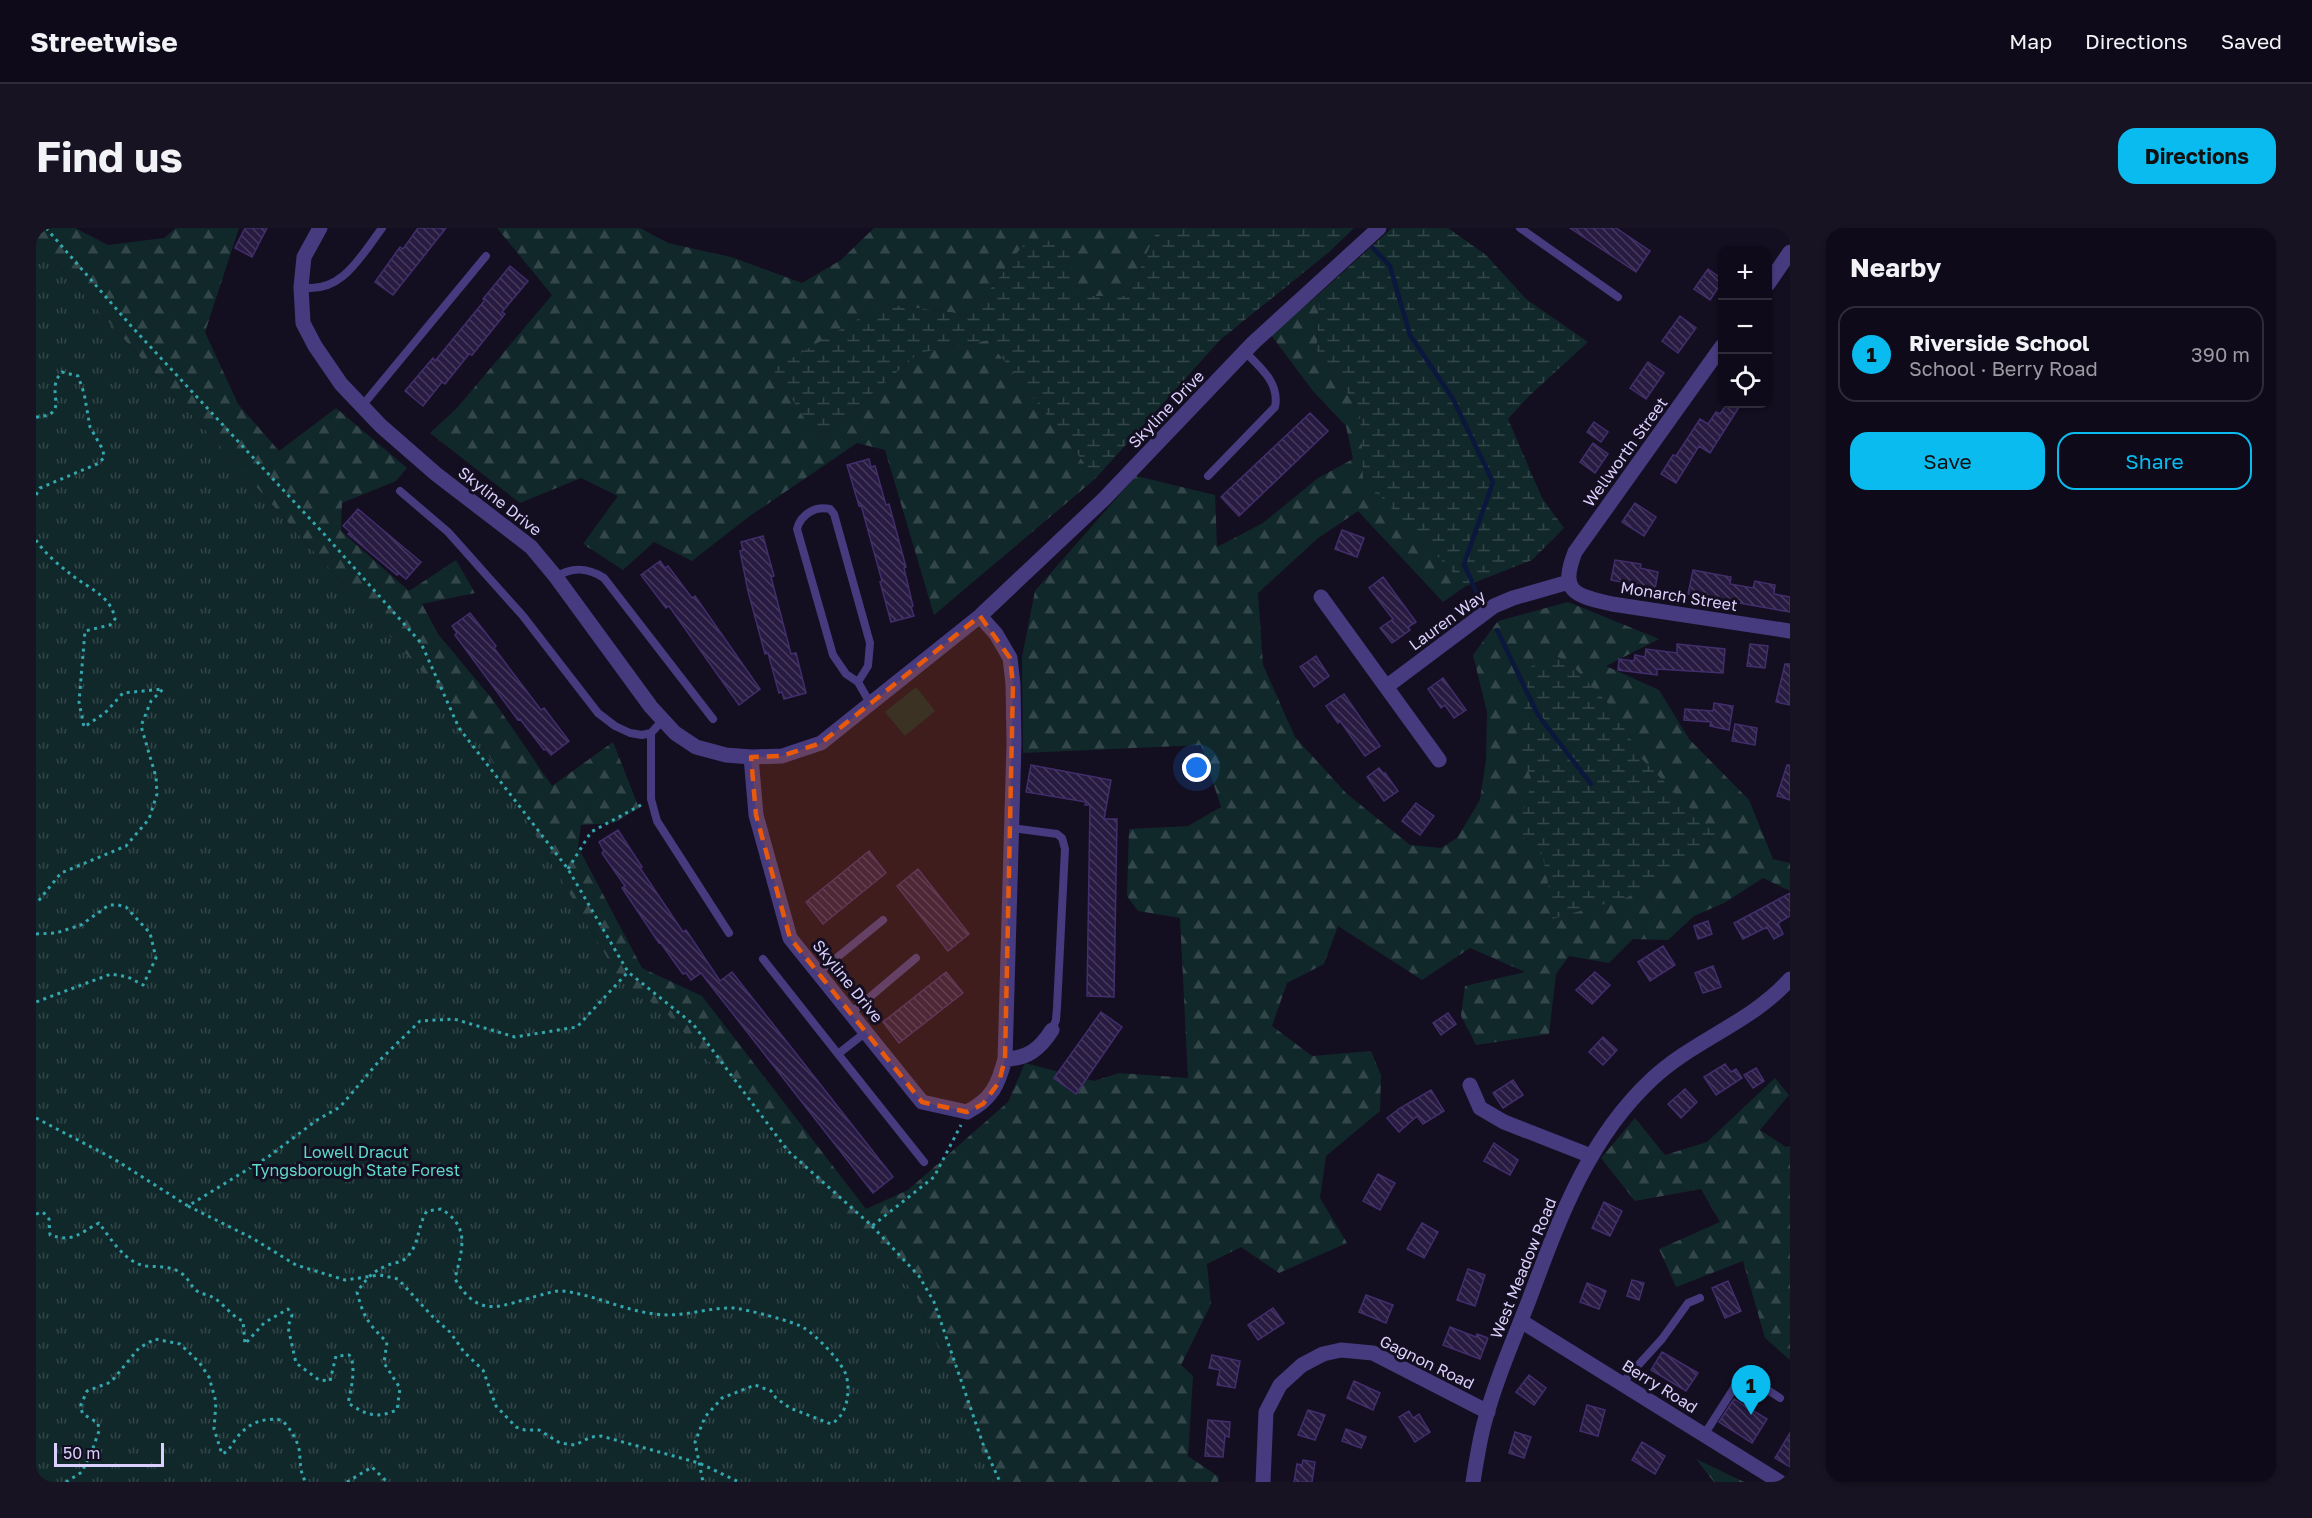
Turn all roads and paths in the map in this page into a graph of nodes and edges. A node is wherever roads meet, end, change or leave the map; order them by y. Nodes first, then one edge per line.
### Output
1 (46, 228) edge
2 (320, 228) edge
3 (382, 228) edge
4 (1380, 228) edge
5 (1520, 228) edge
6 (1790, 252) edge
7 (486, 256) dead end
8 (1772, 277) edge
9 (301, 286) junction
10 (1618, 297) dead end
11 (1245, 352) junction
12 (1718, 352) edge
13 (362, 406) junction
14 (36, 417) edge
15 (1208, 476) dead end
16 (400, 491) dead end
17 (36, 495) edge
18 (36, 540) edge
19 (556, 577) junction
20 (1569, 582) junction
21 (1321, 597) dead end
22 (980, 616) junction
23 (1790, 631) edge
24 (858, 682) junction
25 (1386, 687) junction
26 (870, 703) junction
27 (713, 719) dead end
28 (663, 720) junction
29 (651, 734) junction
30 (751, 757) junction
31 (1439, 760) dead end
32 (651, 799) junction
33 (1012, 828) junction
34 (568, 868) junction
35 (36, 904) edge
36 (883, 920) dead end
37 (729, 933) dead end
38 (36, 934) edge
39 (916, 958) dead end
40 (763, 959) dead end
41 (628, 972) junction
42 (819, 973) junction
43 (1790, 979) edge
44 (36, 1002) edge
45 (850, 1013) junction
46 (1052, 1030) joint
47 (866, 1032) junction
48 (838, 1054) junction
49 (1005, 1059) junction
50 (1470, 1085) dead end
51 (967, 1112) junction
52 (36, 1118) edge
53 (1591, 1156) junction
54 (924, 1162) dead end
55 (188, 1206) junction
56 (36, 1214) edge
57 (872, 1226) junction
58 (368, 1276) junction
59 (1700, 1298) dead end
60 (1521, 1320) junction
61 (1622, 1383) junction
62 (1780, 1398) dead end
63 (1488, 1412) junction
64 (1704, 1435) junction
65 (699, 1463) junction
66 (36, 1479) edge
67 (43, 1482) edge
68 (66, 1482) edge
69 (306, 1482) edge
70 (347, 1482) edge
71 (387, 1482) edge
72 (703, 1482) edge
73 (740, 1482) edge
74 (1000, 1482) edge
75 (1263, 1482) edge
76 (1473, 1482) edge
77 (1780, 1482) edge

1 - 34 path
2 - 9 street, Skyline Drive
3 - 9 lane
4 - 11 street, Skyline Drive
5 - 10 lane
6 - 8 street
7 - 13 lane
9 - 13 street, Skyline Drive
11 - 15 lane
11 - 22 street, Skyline Drive
12 - 20 street, Wellworth Street
13 - 19 street, Skyline Drive
14 - 17 path
16 - 29 lane
18 - 35 path
19 - 27 lane
19 - 28 street, Skyline Drive
20 - 23 street, Monarch Street
20 - 25 street, Lauren Way
21 - 25 street
22 - 26 street, Skyline Drive
22 - 33 street
24 - 24 lane
24 - 26 lane
25 - 31 street
26 - 30 street, Skyline Drive
28 - 29 lane
28 - 30 street, Skyline Drive
29 - 32 lane
30 - 42 street, Skyline Drive
32 - 34 path
32 - 37 lane
33 - 46 lane
33 - 49 street
34 - 41 path
36 - 42 lane
38 - 44 path
39 - 45 lane
40 - 48 lane
41 - 55 path
41 - 57 path
42 - 45 street, Skyline Drive
43 - 53 street, West Meadow Road
45 - 47 street, Skyline Drive
46 - 49 street
47 - 48 lane
47 - 51 street, Skyline Drive
48 - 54 lane
49 - 51 street
50 - 53 street
51 - 57 path
52 - 55 path
53 - 60 street, West Meadow Road
55 - 58 path
56 - 58 path
57 - 74 path
58 - 65 path
58 - 65 path
59 - 61 lane
60 - 61 street, Berry Road
60 - 63 street, West Meadow Road
61 - 64 street, Berry Road
62 - 64 lane
63 - 75 street, Gagnon Road
63 - 76 street, West Meadow Road
64 - 77 street, Berry Road
65 - 72 path
65 - 73 path
66 - 67 path
68 - 69 path
70 - 71 path

